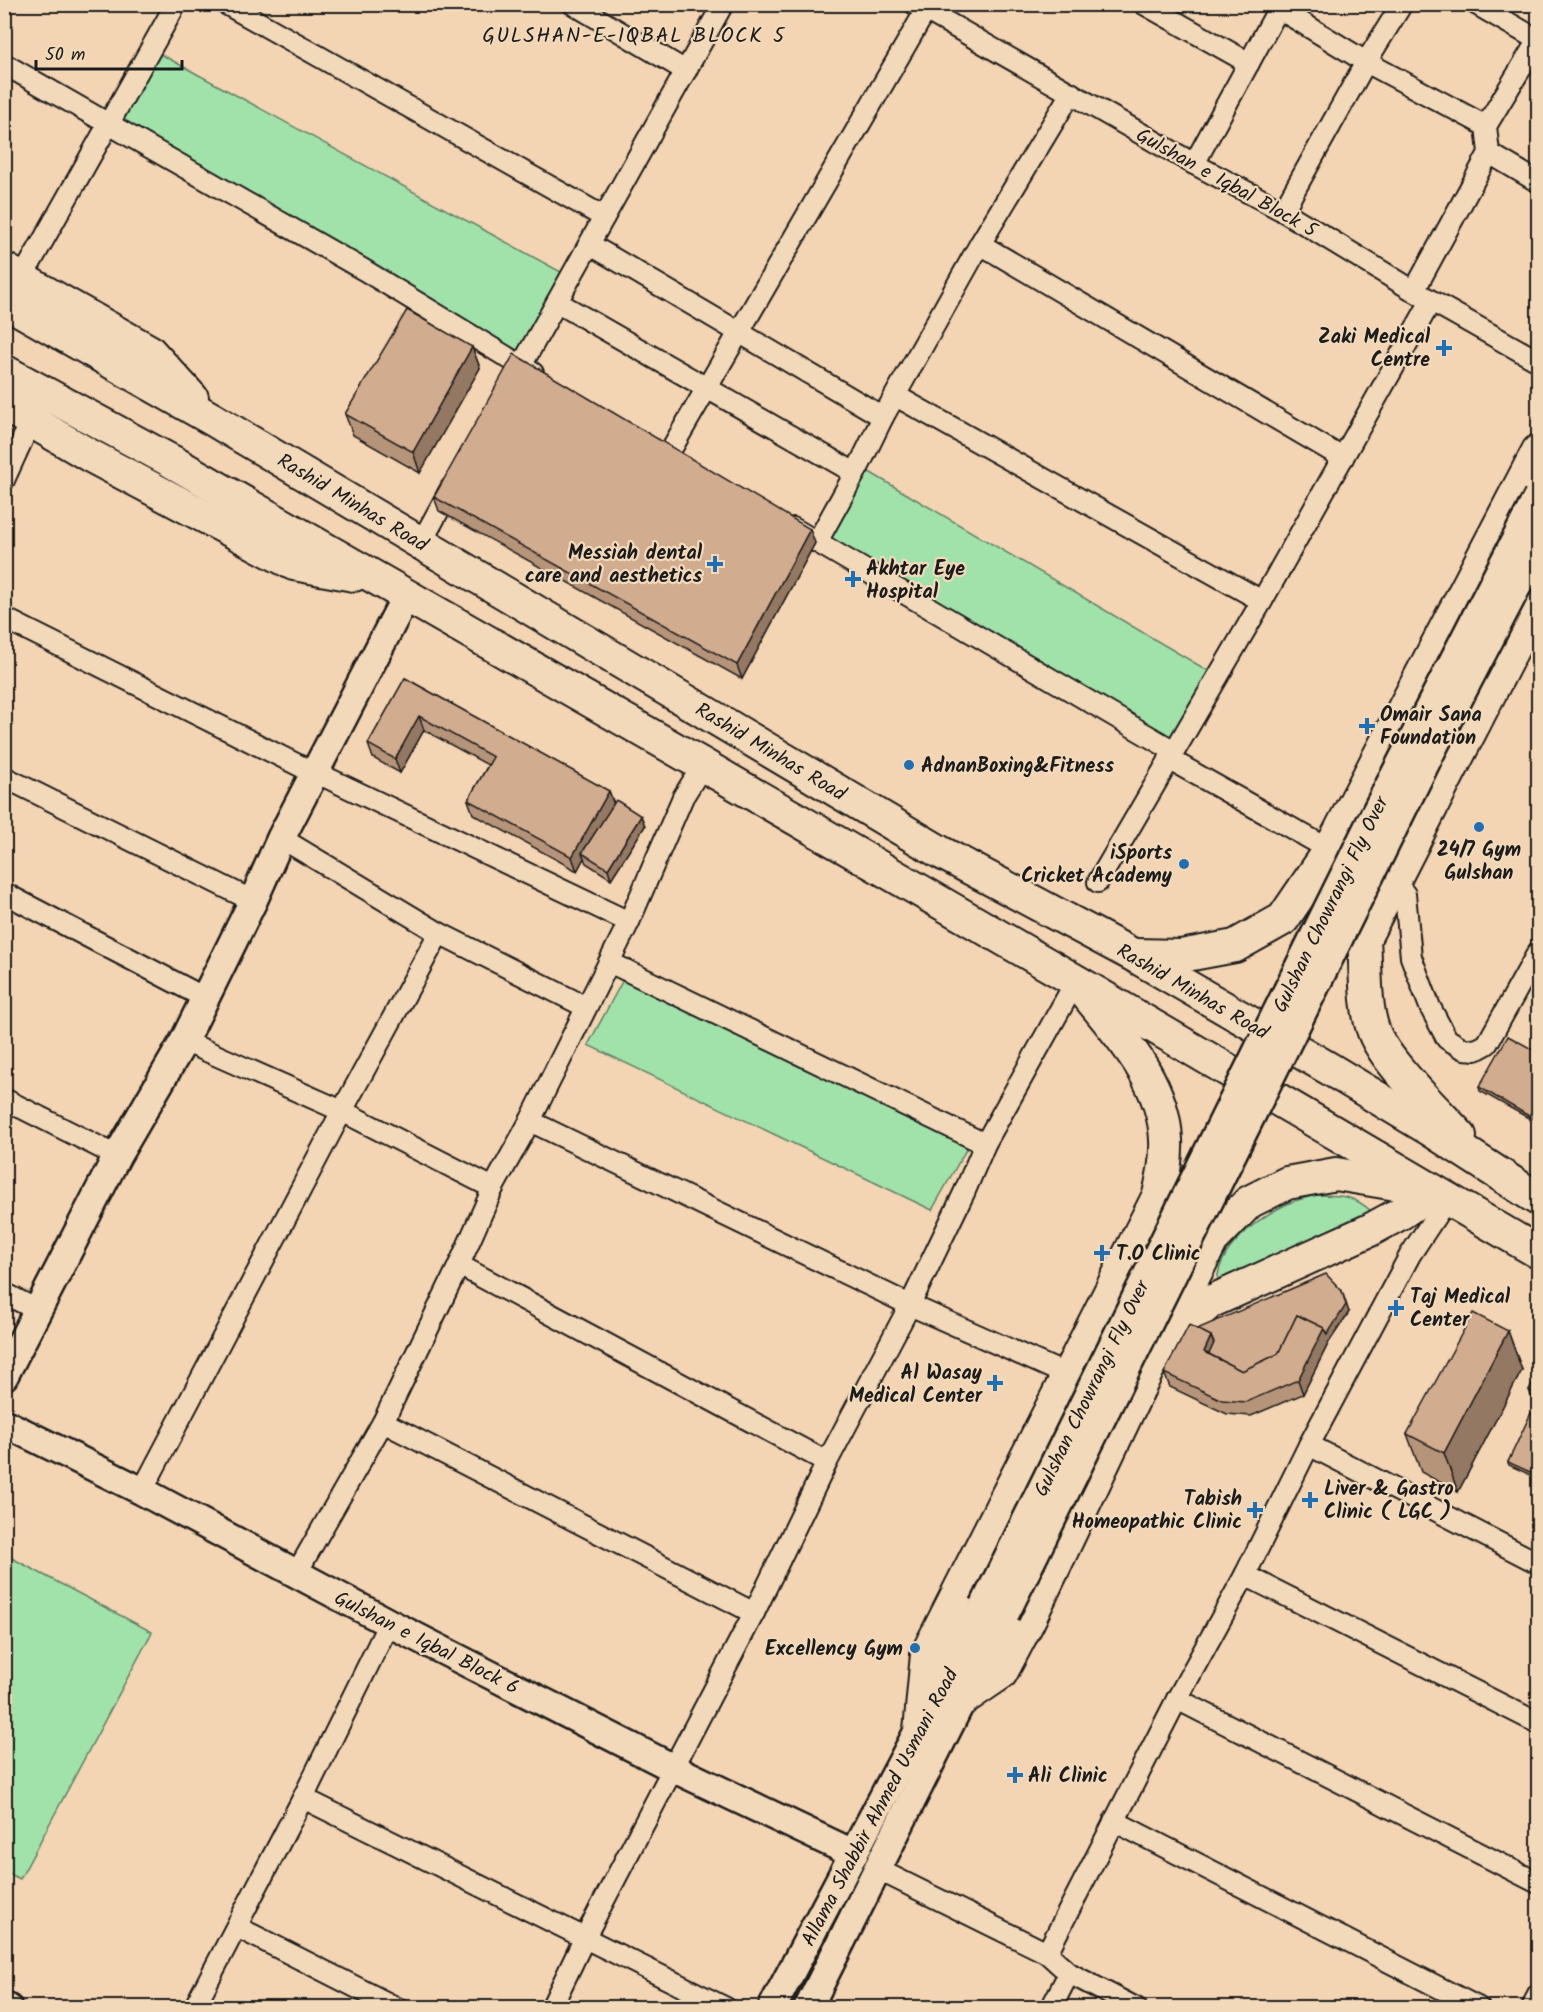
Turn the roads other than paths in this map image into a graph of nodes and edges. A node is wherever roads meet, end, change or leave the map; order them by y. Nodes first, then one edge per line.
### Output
1 (226, 4) edge
2 (573, 4) edge
3 (723, 4) edge
4 (1144, 4) edge
5 (1402, 4) edge
6 (1476, 4) edge
7 (173, 5) edge
8 (920, 7) edge
9 (1280, 7) edge
10 (1538, 40) edge
11 (1366, 62) junction
12 (1249, 63) junction
13 (4, 64) edge
14 (686, 71) junction
15 (1071, 93) junction
16 (109, 123) junction
17 (1486, 126) junction
18 (1489, 153) junction
19 (1194, 164) junction
20 (1539, 182) edge
21 (1283, 211) junction
22 (604, 217) junction
23 (589, 244) junction
24 (980, 244) junction
25 (12, 289) edge
26 (1414, 291) junction
27 (1431, 301) junction
28 (557, 302) junction
29 (739, 332) junction
30 (1539, 361) edge
31 (521, 366) junction
32 (4, 371) edge
33 (551, 383) edge
34 (707, 388) junction
35 (504, 395) edge
36 (896, 396) junction
37 (18, 413) edge
38 (883, 417) junction
39 (650, 441) edge
40 (1539, 451) edge
41 (669, 453) junction
42 (1343, 458) junction
43 (689, 465) edge
44 (855, 473) junction
45 (459, 474) edge
46 (4, 480) edge
47 (1539, 496) edge
48 (777, 518) edge
49 (817, 542) junction
50 (421, 543) junction
51 (1539, 546) edge
52 (379, 580) junction
53 (406, 596) junction
54 (1539, 600) edge
55 (1262, 601) junction
56 (4, 618) edge
57 (1172, 755) junction
58 (703, 765) junction
59 (314, 772) junction
60 (4, 777) edge
61 (281, 838) junction
62 (1330, 850) junction
63 (1098, 882) dead end
64 (1394, 882) junction
65 (4, 893) edge
66 (253, 901) junction
67 (628, 922) junction
68 (439, 933) junction
69 (1539, 952) edge
70 (1133, 955) junction
71 (609, 962) junction
72 (1076, 981) junction
73 (205, 998) junction
74 (586, 1007) junction
75 (184, 1041) junction
76 (4, 1099) edge
77 (342, 1111) junction
78 (530, 1121) junction
79 (985, 1144) junction
80 (117, 1156) junction
81 (1490, 1168) junction
82 (493, 1188) junction
83 (1440, 1195) junction
84 (1539, 1199) edge
85 (1539, 1252) edge
86 (459, 1265) junction
87 (4, 1293) edge
88 (910, 1305) junction
89 (37, 1310) junction
90 (1158, 1348) junction
91 (1067, 1375) junction
92 (4, 1376) edge
93 (382, 1422) junction
94 (4, 1423) edge
95 (1309, 1445) junction
96 (828, 1462) junction
97 (142, 1491) junction
98 (1539, 1563) edge
99 (296, 1574) junction
100 (1245, 1575) junction
101 (995, 1610) junction
102 (754, 1613) junction
103 (389, 1623) junction
104 (1177, 1699) junction
105 (960, 1701) junction
106 (1539, 1723) edge
107 (920, 1731) junction
108 (673, 1768) junction
109 (303, 1797) junction
110 (1114, 1821) junction
111 (854, 1854) junction
112 (877, 1869) junction
113 (1539, 1883) edge
114 (237, 1927) junction
115 (585, 1937) junction
116 (1047, 1953) junction
117 (1069, 1973) junction
118 (1539, 1994) edge
119 (194, 2007) edge
120 (397, 2007) edge
121 (551, 2007) edge
122 (726, 2007) edge
123 (772, 2007) edge
124 (808, 2007) edge
125 (1051, 2007) edge
126 (1136, 2007) edge
127 (1479, 2007) edge
128 (1532, 2007) edge

1 - 22 street
2 - 14 street
3 - 14 street
4 - 12 street
5 - 11 street
6 - 10 street
7 - 16 street
8 - 15 street, Gulshan e Iqbal Block 5
8 - 29 street
9 - 11 street
9 - 12 street
10 - 17 street
11 - 17 street
11 - 21 street
12 - 19 street
13 - 16 street
14 - 22 street
15 - 19 street, Gulshan e Iqbal Block 5
15 - 24 street
16 - 25 street
16 - 31 street
17 - 18 street
18 - 20 street
18 - 26 street
19 - 21 street, Gulshan e Iqbal Block 5
21 - 26 street, Gulshan e Iqbal Block 5
22 - 23 street
23 - 28 street
23 - 29 street
24 - 36 street
24 - 42 street
25 - 50 main road, Rashid Minhas Road
26 - 27 street, Gulshan e Iqbal Block 5
27 - 30 street, Gulshan e Iqbal Block 5
27 - 42 street
28 - 31 street
28 - 34 street
29 - 34 street
29 - 38 street
31 - 33 street
31 - 35 street
32 - 52 main road
34 - 41 street
34 - 44 street
36 - 38 street
36 - 55 street
37 - 46 street
37 - 52 main road
38 - 44 street
39 - 41 street
40 - 62 main road
41 - 43 street
42 - 55 street
44 - 49 street
45 - 50 street
47 - 101 main road, Gulshan Chowrangi Fly Over, bridge
48 - 49 street
49 - 57 street
50 - 70 main road, Rashid Minhas Road
51 - 101 main road, Gulshan Chowrangi Fly Over, bridge
52 - 53 main road
53 - 58 main road
53 - 59 main road
54 - 64 main road
55 - 57 street
56 - 59 street
57 - 62 street
57 - 63 street
58 - 67 street
58 - 72 main road
59 - 61 main road
59 - 67 street
60 - 66 street
61 - 66 main road
61 - 68 street
62 - 64 street
62 - 70 main road
64 - 69 street
64 - 81 main road
65 - 73 street
66 - 73 main road
67 - 71 street
68 - 74 street
68 - 77 street
70 - 81 main road, Rashid Minhas Road
71 - 74 street
71 - 79 street
72 - 79 street
72 - 83 main road
72 - 91 main road
73 - 75 main road
74 - 78 street
75 - 77 street
75 - 80 main road
76 - 80 street
77 - 82 street
77 - 97 street
78 - 82 street
78 - 88 street
79 - 88 street
80 - 89 main road
81 - 84 main road, Rashid Minhas Road
82 - 86 street
83 - 85 main road
83 - 90 main road
83 - 90 main road
83 - 95 street
86 - 93 street
86 - 96 street
87 - 89 street
88 - 91 street
88 - 96 street
89 - 92 main road
90 - 105 main road
91 - 107 main road
93 - 99 street
93 - 102 street
94 - 97 main road, Gulshan e Iqbal Block 6
95 - 98 street
95 - 100 street
96 - 102 street
97 - 99 main road, Gulshan e Iqbal Block 6
99 - 103 main road, Gulshan e Iqbal Block 6
100 - 104 street
100 - 106 street
101 - 105 main road, Allama Shabbir Ahmed Usmani Road
101 - 107 main road, Allama Shabbir Ahmed Usmani Road
102 - 108 street
103 - 108 main road, Gulshan e Iqbal Block 6
103 - 109 street
104 - 110 street
104 - 113 street
105 - 112 main road, Allama Shabbir Ahmed Usmani Road
107 - 111 main road, Allama Shabbir Ahmed Usmani Road
108 - 111 main road, Gulshan e Iqbal Block 6
108 - 115 street
109 - 114 street
109 - 115 street
110 - 116 street
110 - 127 street
111 - 123 main road, Allama Shabbir Ahmed Usmani Road
112 - 116 street
112 - 124 main road, Allama Shabbir Ahmed Usmani Road
114 - 119 street
114 - 120 street
115 - 121 street
115 - 122 street
116 - 117 street
117 - 125 street
117 - 126 street
118 - 128 street

